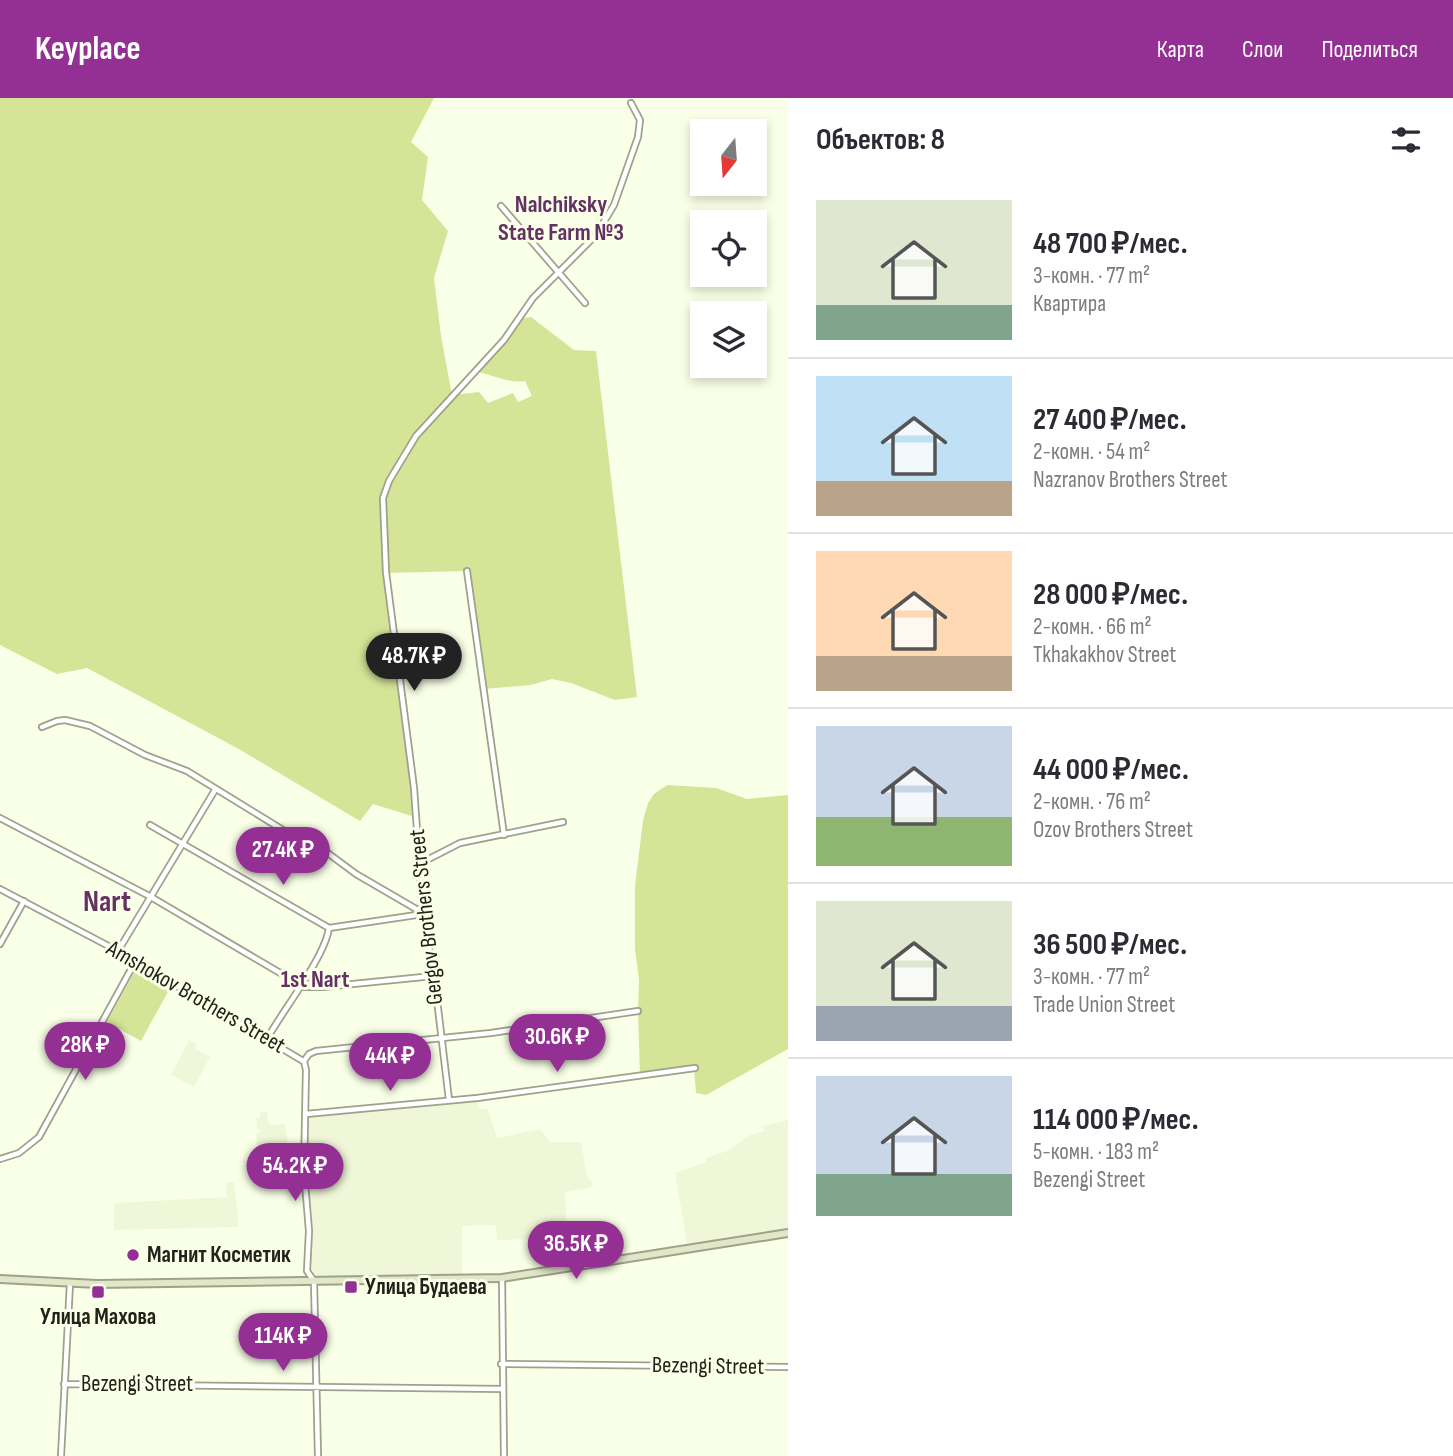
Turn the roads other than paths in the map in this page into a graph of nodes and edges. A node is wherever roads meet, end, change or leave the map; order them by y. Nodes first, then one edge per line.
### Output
1 (631, 103) dead end
2 (502, 206) dead end
3 (558, 273) junction
4 (585, 303) dead end
5 (467, 571) dead end
6 (42, 727) dead end
7 (215, 790) junction
8 (0, 818) edge
9 (563, 822) dead end
10 (149, 825) dead end
11 (504, 835) junction
12 (182, 844) junction
13 (421, 863) junction
14 (0, 889) edge
15 (150, 897) junction
16 (23, 901) junction
17 (424, 914) junction
18 (329, 928) junction
19 (0, 944) edge
20 (118, 951) junction
21 (135, 962) junction
22 (433, 976) junction
23 (300, 985) junction
24 (638, 1011) dead end
25 (439, 1038) junction
26 (267, 1039) junction
27 (303, 1061) junction
28 (695, 1068) dead end
29 (449, 1100) junction
30 (306, 1114) junction
31 (0, 1159) edge
32 (788, 1233) edge
33 (502, 1278) junction
34 (0, 1279) edge
35 (314, 1281) junction
36 (70, 1283) junction
37 (501, 1364) junction
38 (788, 1367) edge
39 (64, 1384) junction
40 (316, 1386) junction
41 (503, 1388) junction
42 (61, 1456) edge
43 (318, 1456) edge
44 (504, 1456) edge

1 - 3 street, Gergov Brothers Street
2 - 3 street
3 - 4 street
3 - 13 street, Gergov Brothers Street
5 - 11 street
6 - 7 street
7 - 12 street
7 - 17 street
8 - 15 street
9 - 11 street
10 - 12 street
11 - 13 street
12 - 15 street
12 - 18 street
13 - 17 street, Gergov Brothers Street
14 - 16 street, Amshokov Brothers Street
15 - 20 street
15 - 23 street
16 - 19 street
16 - 20 street, Amshokov Brothers Street
17 - 18 street
17 - 22 street, Gergov Brothers Street
18 - 23 street
20 - 21 street, Amshokov Brothers Street
21 - 26 street, Amshokov Brothers Street
21 - 31 street
22 - 23 street
22 - 25 street, Gergov Brothers Street
23 - 26 street
24 - 25 street, Amshokov Brothers Street
25 - 27 street, Amshokov Brothers Street
25 - 29 street, Gergov Brothers Street
26 - 27 street, Amshokov Brothers Street
27 - 30 street
28 - 29 street
29 - 30 street
30 - 35 street
32 - 33 street
33 - 35 street
33 - 37 street
34 - 36 street
35 - 36 street
35 - 40 street
36 - 39 street
37 - 38 street, Bezengi Street
37 - 41 street
39 - 40 street, Bezengi Street
39 - 42 street
40 - 41 street, Bezengi Street
40 - 43 street
41 - 44 street

